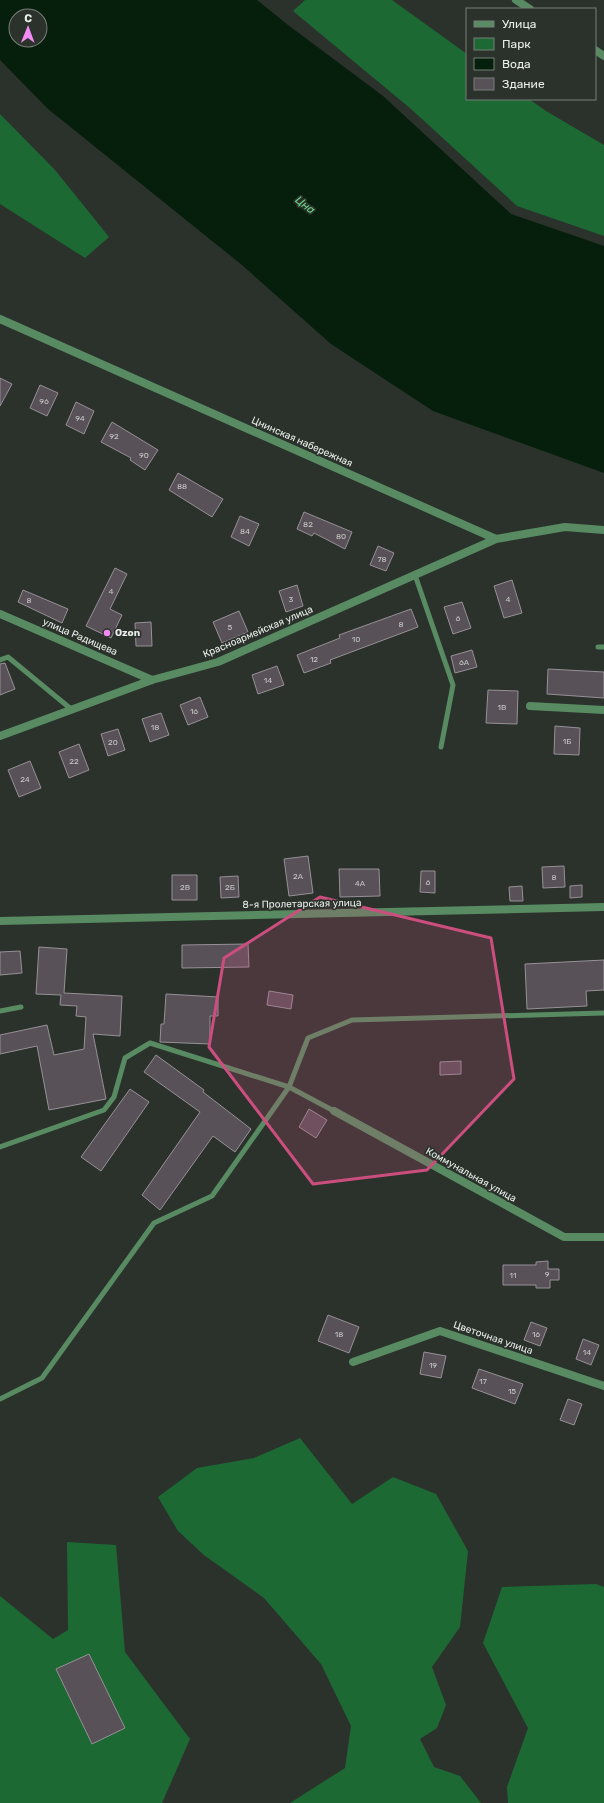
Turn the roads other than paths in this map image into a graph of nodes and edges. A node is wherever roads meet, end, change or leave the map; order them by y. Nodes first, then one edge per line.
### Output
1 (516, 0) edge
2 (528, 8) edge
3 (0, 320) edge
4 (604, 530) edge
5 (496, 539) junction
6 (415, 575) junction
7 (0, 614) edge
8 (0, 660) edge
9 (152, 680) junction
10 (530, 706) dead end
11 (71, 710) junction
12 (604, 710) edge
13 (0, 736) edge
14 (442, 747) dead end
15 (604, 907) edge
16 (0, 921) edge
17 (21, 1007) dead end
18 (0, 1011) edge
19 (604, 1013) edge
20 (289, 1087) junction
21 (334, 1111) joint
22 (0, 1147) edge
23 (604, 1237) edge
24 (353, 1362) dead end
25 (604, 1386) edge
26 (0, 1399) edge

1 - 2 street
3 - 5 street, Цнинская набережная
4 - 5 street
5 - 6 street, Красноармейская улица
6 - 9 street, Красноармейская улица
6 - 14 lane
7 - 9 street, улица Радищева
8 - 11 lane
9 - 11 street, Красноармейская улица
10 - 12 street
11 - 13 street, Красноармейская улица
15 - 16 street, 8-я Пролетарская улица
17 - 18 lane
19 - 20 lane
20 - 21 lane
20 - 22 lane
20 - 26 lane
21 - 23 street, Коммунальная улица
24 - 25 street, Цветочная улица

